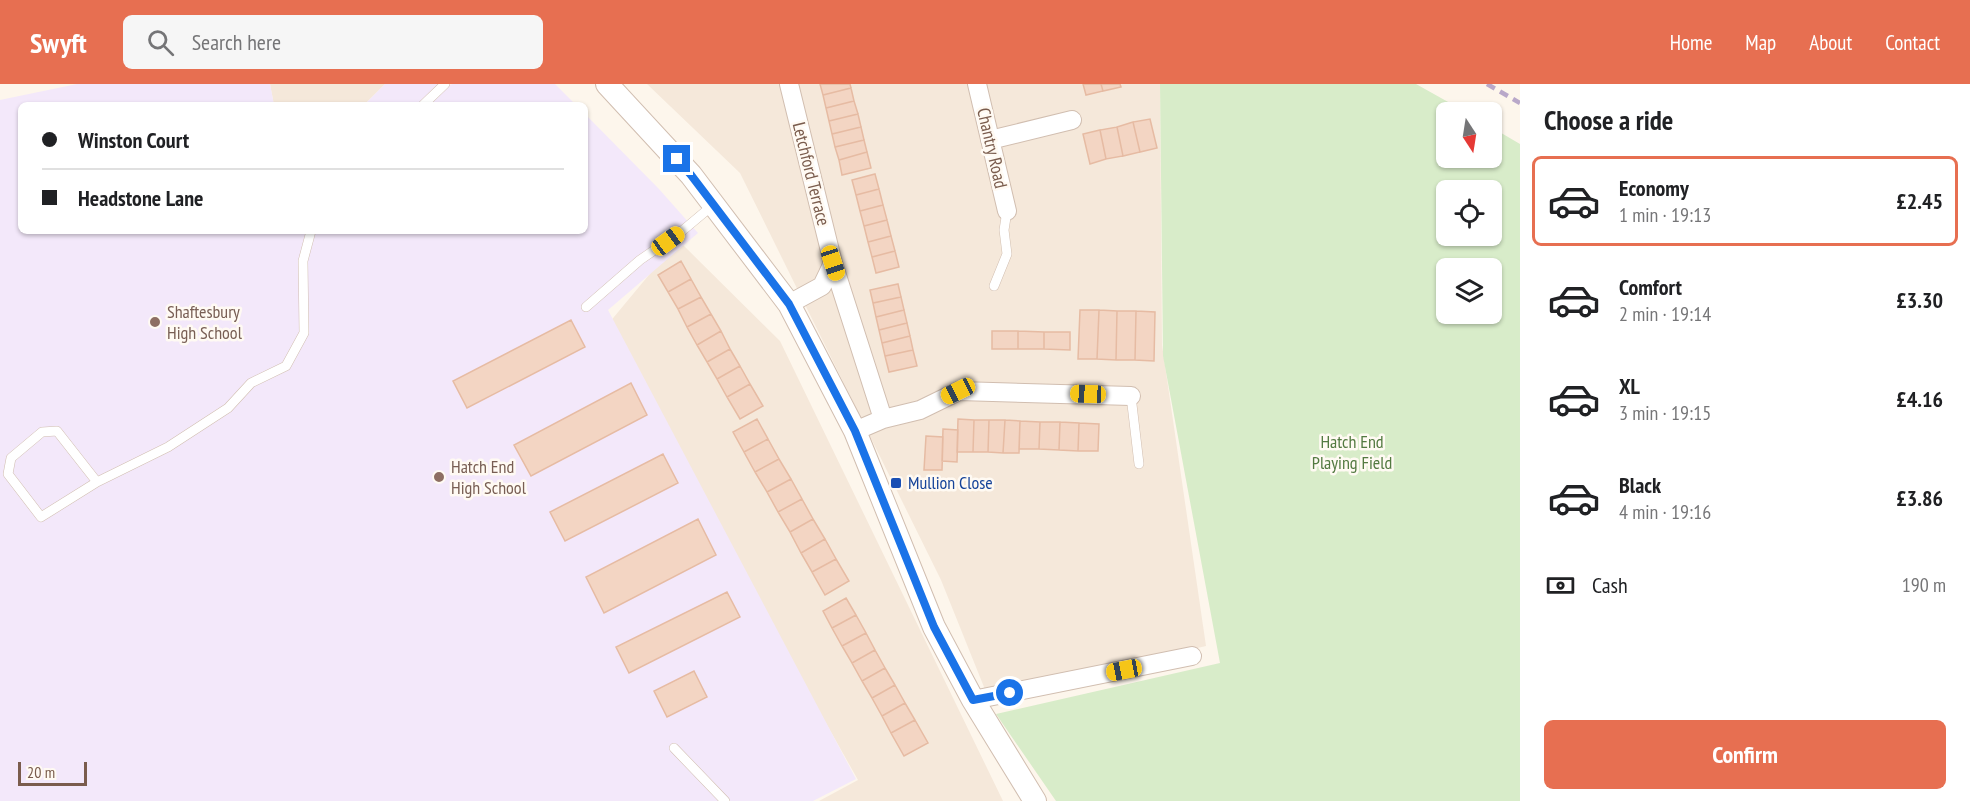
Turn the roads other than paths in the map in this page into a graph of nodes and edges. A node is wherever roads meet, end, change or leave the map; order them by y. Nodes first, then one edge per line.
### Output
1 (445, 84) edge
2 (607, 84) edge
3 (789, 84) edge
4 (977, 84) edge
5 (426, 102) edge
6 (1072, 120) dead end
7 (990, 140) junction
8 (713, 205) junction
9 (1007, 211) joint
10 (310, 234) edge
11 (833, 263) junction
12 (994, 286) dead end
13 (789, 304) junction
14 (586, 307) dead end
15 (1131, 396) joint
16 (883, 419) junction
17 (855, 431) junction
18 (1140, 464) dead end
19 (97, 482) junction
20 (1192, 656) dead end
21 (973, 700) junction
22 (674, 748) dead end
23 (725, 801) edge
24 (1035, 801) edge

1 - 5 lane
2 - 8 street
3 - 11 street, Letchford Terrace
4 - 7 street, Chantry Road
6 - 7 street
7 - 9 street, Chantry Road
8 - 13 street
8 - 14 lane
9 - 12 lane
10 - 19 lane
11 - 13 street
11 - 16 street, Letchford Terrace
13 - 17 street
15 - 16 street
15 - 18 lane
16 - 17 street
17 - 21 street
19 - 19 lane
20 - 21 street
21 - 24 street
22 - 23 lane

